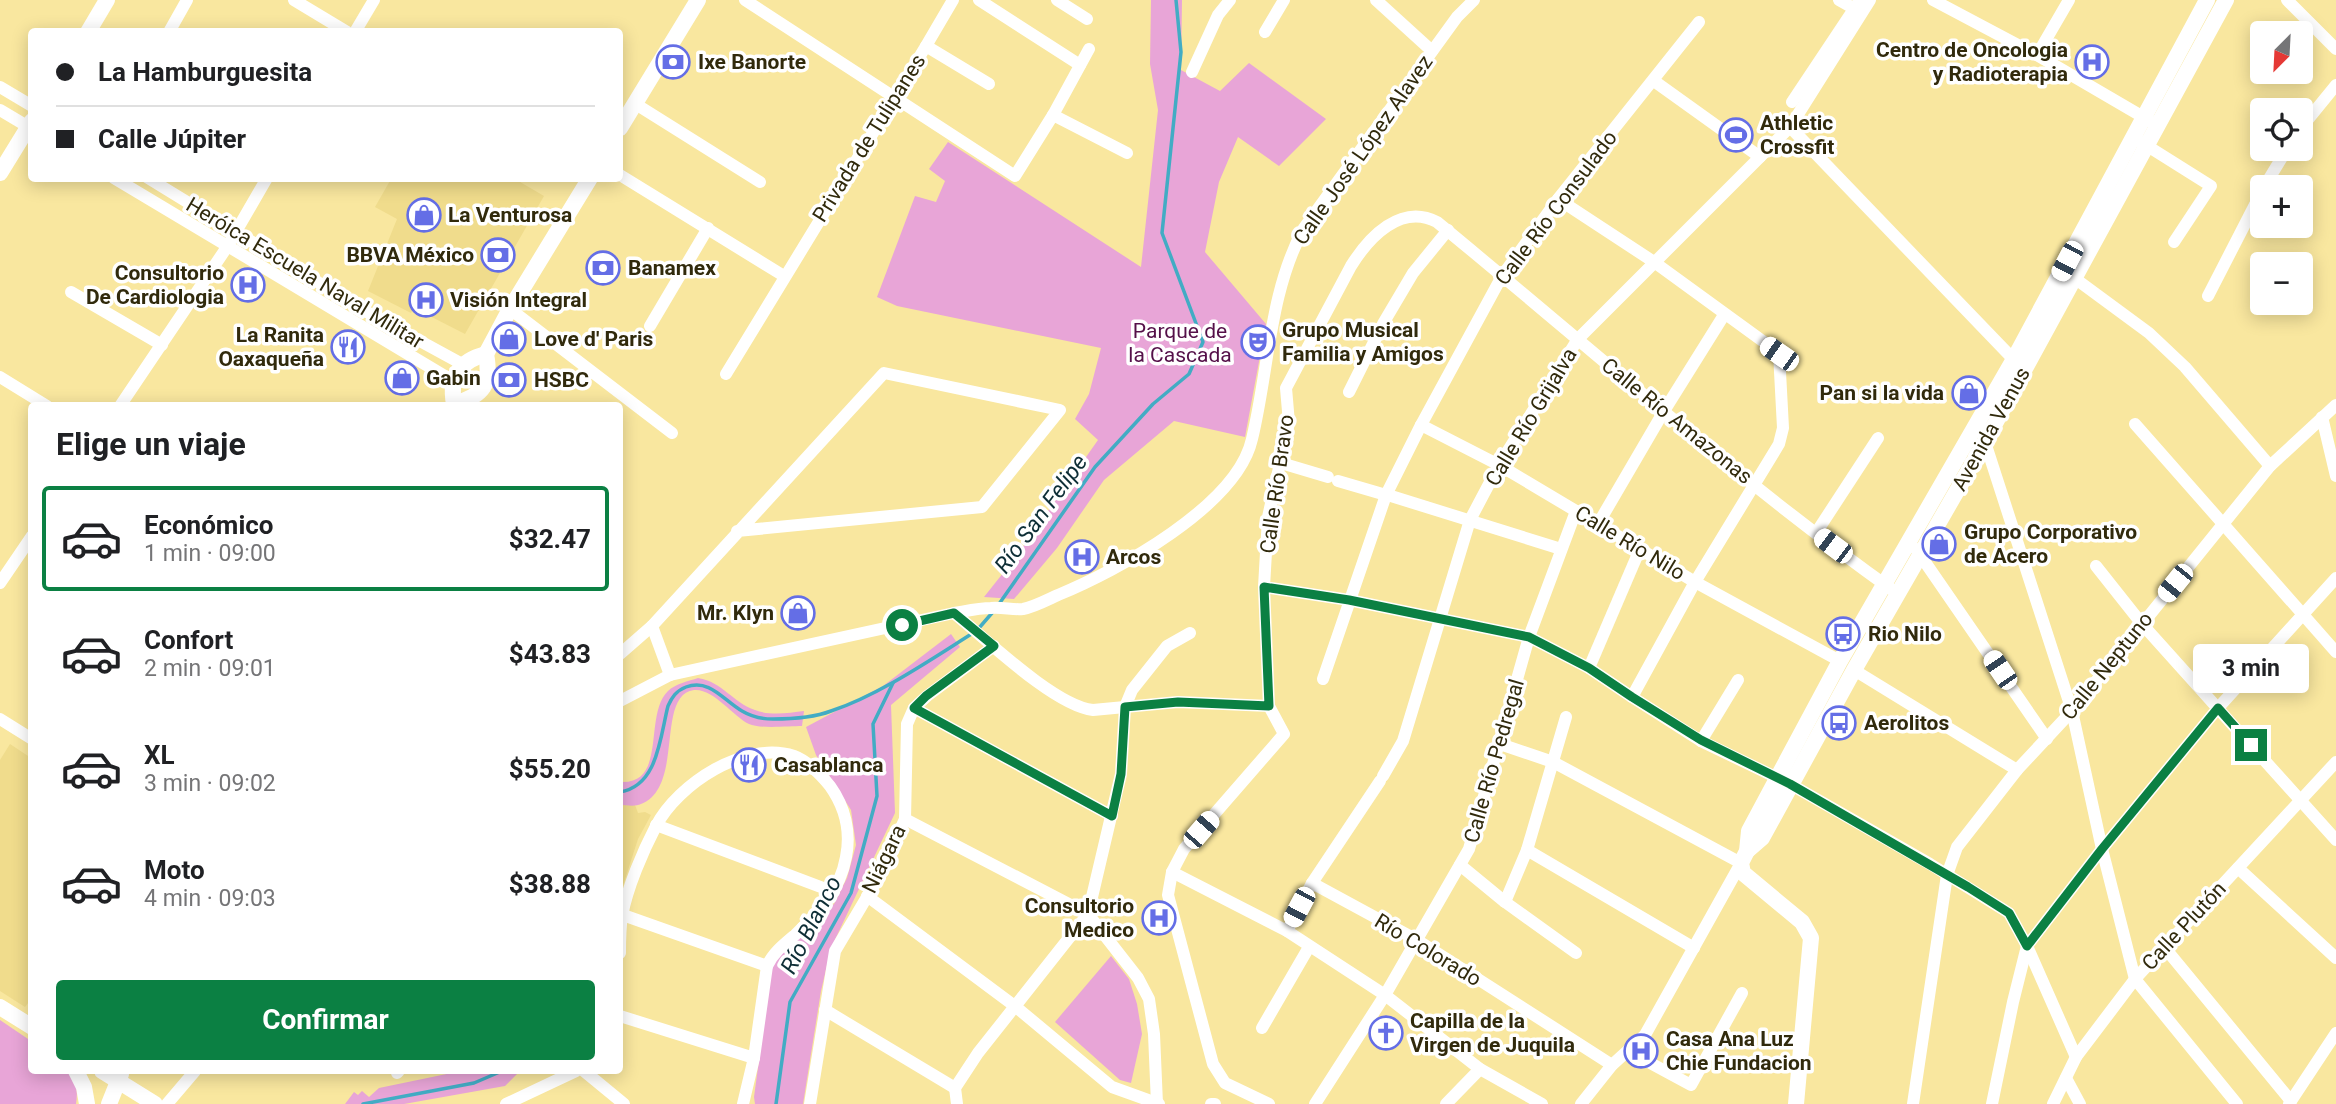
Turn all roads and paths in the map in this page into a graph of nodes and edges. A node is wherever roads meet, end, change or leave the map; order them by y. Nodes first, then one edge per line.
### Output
1 (107, 0) edge
2 (187, 0) edge
3 (294, 0) edge
4 (374, 0) edge
5 (698, 0) edge
6 (746, 0) edge
7 (953, 0) edge
8 (979, 0) edge
9 (1058, 0) edge
10 (1230, 0) edge
11 (1284, 0) edge
12 (1376, 0) edge
13 (1474, 0) edge
14 (1839, 0) edge
15 (1870, 0) edge
16 (1933, 0) edge
17 (2069, 0) edge
18 (2207, 0) edge
19 (2226, 0) edge
20 (2287, 0) edge
21 (1857, 4) edge
22 (1087, 19) dead end
23 (1699, 22) dead end
24 (90, 28) edge
25 (171, 28) edge
26 (340, 28) edge
27 (357, 28) edge
28 (1265, 32) dead end
29 (926, 46) junction
30 (1089, 49) dead end
31 (2336, 49) edge
32 (1432, 51) junction
33 (2037, 55) junction
34 (1080, 65) junction
35 (1192, 72) dead end
36 (1654, 81) junction
37 (989, 84) dead end
38 (2336, 85) edge
39 (0, 87) edge
40 (894, 98) junction
41 (1793, 102) dead end
42 (634, 103) junction
43 (28, 104) edge
44 (0, 110) edge
45 (2313, 113) edge
46 (1052, 115) junction
47 (2151, 122) junction
48 (623, 123) edge
49 (28, 124) edge
50 (1790, 127) junction
51 (28, 128) edge
52 (2140, 142) junction
53 (1127, 153) dead end
54 (1760, 157) junction
55 (0, 173) edge
56 (623, 177) edge
57 (121, 182) edge
58 (154, 182) edge
59 (265, 182) edge
60 (588, 182) edge
61 (760, 182) dead end
62 (1558, 199) junction
63 (2250, 214) edge
64 (1427, 216) joint
65 (708, 228) junction
66 (1448, 230) junction
67 (235, 233) junction
68 (2174, 242) dead end
69 (227, 247) junction
70 (1654, 262) junction
71 (785, 276) junction
72 (1502, 276) junction
73 (2073, 277) junction
74 (71, 292) dead end
75 (2208, 296) dead end
76 (510, 309) junction
77 (1724, 315) junction
78 (650, 326) dead end
79 (1578, 339) junction
80 (162, 345) junction
81 (486, 354) junction
82 (464, 365) junction
83 (2019, 365) junction
84 (726, 374) dead end
85 (453, 381) junction
86 (2, 382) edge
87 (1262, 387) junction
88 (1286, 388) junction
89 (1349, 392) dead end
90 (40, 402) edge
91 (123, 402) edge
92 (454, 402) edge
93 (463, 402) edge
94 (2336, 405) edge
95 (1664, 411) junction
96 (2322, 417) junction
97 (2135, 424) dead end
98 (1421, 425) junction
99 (672, 433) dead end
100 (1878, 438) dead end
101 (1985, 442) junction
102 (1281, 463) junction
103 (1499, 465) junction
104 (2270, 466) junction
105 (2336, 476) edge
106 (1755, 484) junction
107 (1389, 496) junction
108 (1576, 511) junction
109 (1470, 520) junction
110 (2224, 523) junction
111 (1598, 524) junction
112 (737, 531) junction
113 (1816, 533) junction
114 (1909, 541) junction
115 (28, 542) edge
116 (1561, 549) junction
117 (1640, 549) junction
118 (1921, 555) junction
119 (2096, 566) dead end
120 (2336, 578) edge
121 (1695, 582) junction
122 (0, 583) edge
123 (1884, 584) junction
124 (1264, 587) junction
125 (1898, 594) junction
126 (1349, 600) junction
127 (954, 613) junction
128 (2303, 614) junction
129 (1440, 617) junction
130 (2142, 624) junction
131 (652, 626) junction
132 (1190, 633) dead end
133 (1529, 637) junction
134 (994, 646) junction
135 (623, 651) edge
136 (2336, 652) edge
137 (1847, 666) junction
138 (1589, 668) junction
139 (670, 675) junction
140 (1322, 679) dead end
141 (1738, 680) dead end
142 (1632, 697) junction
143 (623, 699) edge
144 (1269, 706) junction
145 (1125, 707) junction
146 (914, 708) junction
147 (2218, 708) junction
148 (2072, 711) junction
149 (1566, 717) dead end
150 (0, 719) edge
151 (28, 736) edge
152 (2047, 739) junction
153 (1701, 740) junction
154 (1500, 744) junction
155 (1553, 762) junction
156 (2336, 762) edge
157 (2017, 770) junction
158 (1783, 781) junction
159 (2301, 800) junction
160 (1112, 816) junction
161 (905, 820) junction
162 (656, 825) junction
163 (2336, 840) edge
164 (2102, 849) junction
165 (1527, 850) junction
166 (1744, 857) junction
167 (1460, 865) junction
168 (2238, 868) junction
169 (1172, 872) junction
170 (1947, 875) junction
171 (1312, 883) junction
172 (834, 892) junction
173 (867, 896) junction
174 (1505, 902) junction
175 (623, 912) edge
176 (1088, 914) junction
177 (623, 915) edge
178 (1287, 931) junction
179 (1417, 940) junction
180 (2027, 946) junction
181 (1309, 947) junction
182 (1694, 948) junction
183 (2165, 948) junction
184 (1576, 953) dead end
185 (2336, 958) edge
186 (767, 966) junction
187 (2135, 979) junction
188 (1742, 993) dead end
189 (1385, 995) junction
190 (0, 1007) edge
191 (1016, 1007) junction
192 (825, 1010) junction
193 (623, 1017) edge
194 (28, 1024) edge
195 (1262, 1028) dead end
196 (2336, 1033) edge
197 (2324, 1050) junction
198 (1628, 1051) junction
199 (2076, 1056) junction
200 (754, 1058) junction
201 (2336, 1058) edge
202 (1612, 1065) junction
203 (1480, 1069) junction
204 (78, 1074) edge
205 (192, 1074) edge
206 (570, 1074) edge
207 (588, 1074) edge
208 (120, 1076) edge
209 (2066, 1078) junction
210 (956, 1088) junction
211 (2290, 1102) edge
212 (513, 1103) edge
213 (87, 1104) edge
214 (109, 1104) edge
215 (155, 1104) edge
216 (167, 1104) edge
217 (624, 1104) edge
218 (743, 1104) edge
219 (810, 1104) edge
220 (957, 1104) edge
221 (1158, 1104) edge
222 (1269, 1104) edge
223 (1315, 1104) edge
224 (1446, 1104) edge
225 (1542, 1104) edge
226 (1581, 1104) edge
227 (1796, 1104) edge
228 (1913, 1104) edge
229 (1992, 1104) edge
230 (2053, 1104) edge
231 (2080, 1104) edge
232 (2236, 1104) edge

1 - 24 main road
2 - 25 street
3 - 26 street
4 - 27 street
5 - 42 main road
6 - 40 street
7 - 29 street, Privada de Tulipanes
8 - 34 street
9 - 22 street
10 - 35 street
11 - 28 street
12 - 32 street
13 - 32 street, Calle José López Alavez
14 - 21 street
15 - 50 street, Calle Río Grijalva
16 - 33 street
17 - 33 street
18 - 47 main road, Avenida Venus
19 - 47 main road, Avenida Venus
20 - 31 street
21 - 41 street
23 - 36 street, Calle Río Consulado
29 - 37 street
29 - 40 street, Privada de Tulipanes
30 - 34 street
32 - 87 street, Calle José López Alavez
33 - 47 street
34 - 46 street
36 - 54 street
36 - 62 street, Calle Río Consulado
38 - 45 street
39 - 43 street
40 - 46 street
40 - 71 street, Privada de Tulipanes
42 - 48 main road
42 - 61 street
44 - 49 street
46 - 53 street
47 - 52 main road, Avenida Venus
50 - 54 street, Calle Río Grijalva
50 - 83 street
51 - 55 main road
52 - 68 street
52 - 73 main road, Avenida Venus
52 - 83 main road, Avenida Venus
54 - 70 street, Calle Río Grijalva
56 - 65 street
57 - 69 street, Heróica Escuela Naval Militar
58 - 67 street, Heróica Escuela Naval Militar
59 - 67 street
60 - 76 main road
62 - 70 street
62 - 72 street, Calle Río Consulado
63 - 75 street
64 - 66 street, Calle Río Amazonas
64 - 88 street, Calle Río Bravo
65 - 71 street
65 - 78 street
66 - 72 street, Calle Río Amazonas
66 - 89 street
67 - 69 street
67 - 82 street, Heróica Escuela Naval Militar
69 - 80 street
69 - 85 street, Heróica Escuela Naval Militar
70 - 77 street
70 - 79 street, Calle Río Grijalva
71 - 84 street, Privada de Tulipanes
72 - 79 street, Calle Río Amazonas
72 - 98 street, Calle Río Consulado
73 - 83 main road, Avenida Venus
73 - 104 street
74 - 80 street
76 - 81 main road
76 - 99 street
77 - 95 street
77 - 106 street
79 - 95 street, Calle Río Amazonas
79 - 103 street, Calle Río Grijalva
80 - 91 street
81 - 82 main road
81 - 93 main road
82 - 85 main road
83 - 101 main road, Avenida Venus
83 - 114 main road, Avenida Venus
85 - 92 main road
86 - 90 street
87 - 88 street, Calle Río Bravo
87 - 127 street, Calle José López Alavez
88 - 102 street, Calle Río Bravo
94 - 96 street, Calle Neptuno
95 - 106 street, Calle Río Amazonas
95 - 111 street
96 - 104 street, Calle Neptuno
96 - 105 street
97 - 110 street
98 - 103 street, Calle Río Nilo
98 - 107 street, Calle Río Consulado
100 - 113 street
101 - 118 main road, Avenida Venus
101 - 148 street
102 - 107 street
102 - 124 street, Calle Río Bravo
103 - 108 street, Calle Río Nilo
103 - 109 street, Calle Río Grijalva
104 - 110 street, Calle Neptuno
106 - 113 street, Calle Río Amazonas
106 - 121 street
107 - 109 street
107 - 126 street, Calle Río Consulado
108 - 111 street, Calle Río Nilo
108 - 116 street, Calle Río Pedregal
109 - 116 street
109 - 129 street, Calle Río Grijalva
110 - 128 street
110 - 130 street, Calle Neptuno
111 - 117 street, Calle Río Nilo
112 - 112 street
112 - 131 street
113 - 123 street, Calle Río Amazonas
114 - 118 street
114 - 123 main road, Avenida Venus
115 - 122 street
116 - 133 street, Calle Río Pedregal
117 - 121 street, Calle Río Nilo
117 - 138 street
118 - 125 main road, Avenida Venus
118 - 152 street
119 - 130 street
120 - 128 street
121 - 137 street, Calle Río Nilo
121 - 142 street
123 - 125 street, Calle Río Amazonas
123 - 137 main road, Avenida Venus
124 - 126 street
124 - 144 street, Calle Río Bravo
125 - 137 main road, Avenida Venus
126 - 129 street
126 - 140 street, Calle Río Consulado
127 - 134 street
127 - 139 street, Calle José López Alavez
128 - 136 street
128 - 147 street
129 - 133 street
129 - 171 street, Calle Río Grijalva
130 - 147 street
130 - 148 street, Calle Neptuno
131 - 135 street
131 - 139 street
132 - 145 street
133 - 138 street
133 - 154 street, Calle Río Pedregal
134 - 145 street
134 - 146 street
137 - 157 street, Calle Río Nilo
137 - 158 main road, Avenida Venus
138 - 142 street
139 - 143 street, Calle José López Alavez
141 - 153 street
142 - 153 street
144 - 145 street
144 - 169 street
145 - 160 street
146 - 160 street
146 - 161 street, Niágara
147 - 159 street
147 - 164 street
148 - 152 street, Calle Neptuno
148 - 164 street
149 - 155 street
150 - 151 street
152 - 157 street, Calle Neptuno
153 - 158 street
154 - 155 street
154 - 167 street, Calle Río Pedregal
155 - 165 street
155 - 166 street
156 - 159 street, Calle Plutón
157 - 170 street, Calle Neptuno
158 - 166 main road, Avenida Venus
158 - 170 street
159 - 163 street
159 - 168 street, Calle Plutón
160 - 176 street
161 - 173 street, Niágara
161 - 176 street
162 - 172 street
162 - 172 street
162 - 175 street
164 - 180 street
164 - 187 street
165 - 174 street
165 - 182 street
166 - 182 street
166 - 227 main road
167 - 174 street
167 - 179 street, Calle Río Pedregal
168 - 183 street, Calle Plutón
168 - 185 street
169 - 178 street
169 - 222 street
170 - 180 street
170 - 228 street, Calle Neptuno
171 - 178 street, Calle Río Grijalva
171 - 179 street, Río Colorado
172 - 186 street
173 - 191 street
173 - 192 street, Niágara
174 - 184 street
176 - 191 street
176 - 221 street
177 - 186 street
178 - 181 street
179 - 189 street, Calle Río Pedregal
179 - 202 street, Río Colorado
180 - 199 street
180 - 229 street
181 - 189 street
181 - 195 street
182 - 198 street
183 - 187 street, Calle Plutón
183 - 211 street
186 - 200 street
187 - 199 street, Calle Plutón
187 - 232 street
188 - 198 street
189 - 203 street
189 - 223 street, Calle Río Pedregal
190 - 194 main road
191 - 210 street
191 - 221 street
192 - 210 street
192 - 219 street, Niágara
193 - 200 street
196 - 197 street
197 - 201 street
197 - 211 street
198 - 202 street
199 - 209 street, Calle Plutón
200 - 218 street
202 - 226 street
203 - 224 street
203 - 225 street
204 - 213 main road
205 - 216 street
206 - 212 street
207 - 217 street
208 - 214 main road
208 - 215 main road
209 - 230 street, Calle Plutón
209 - 231 street
210 - 220 street

